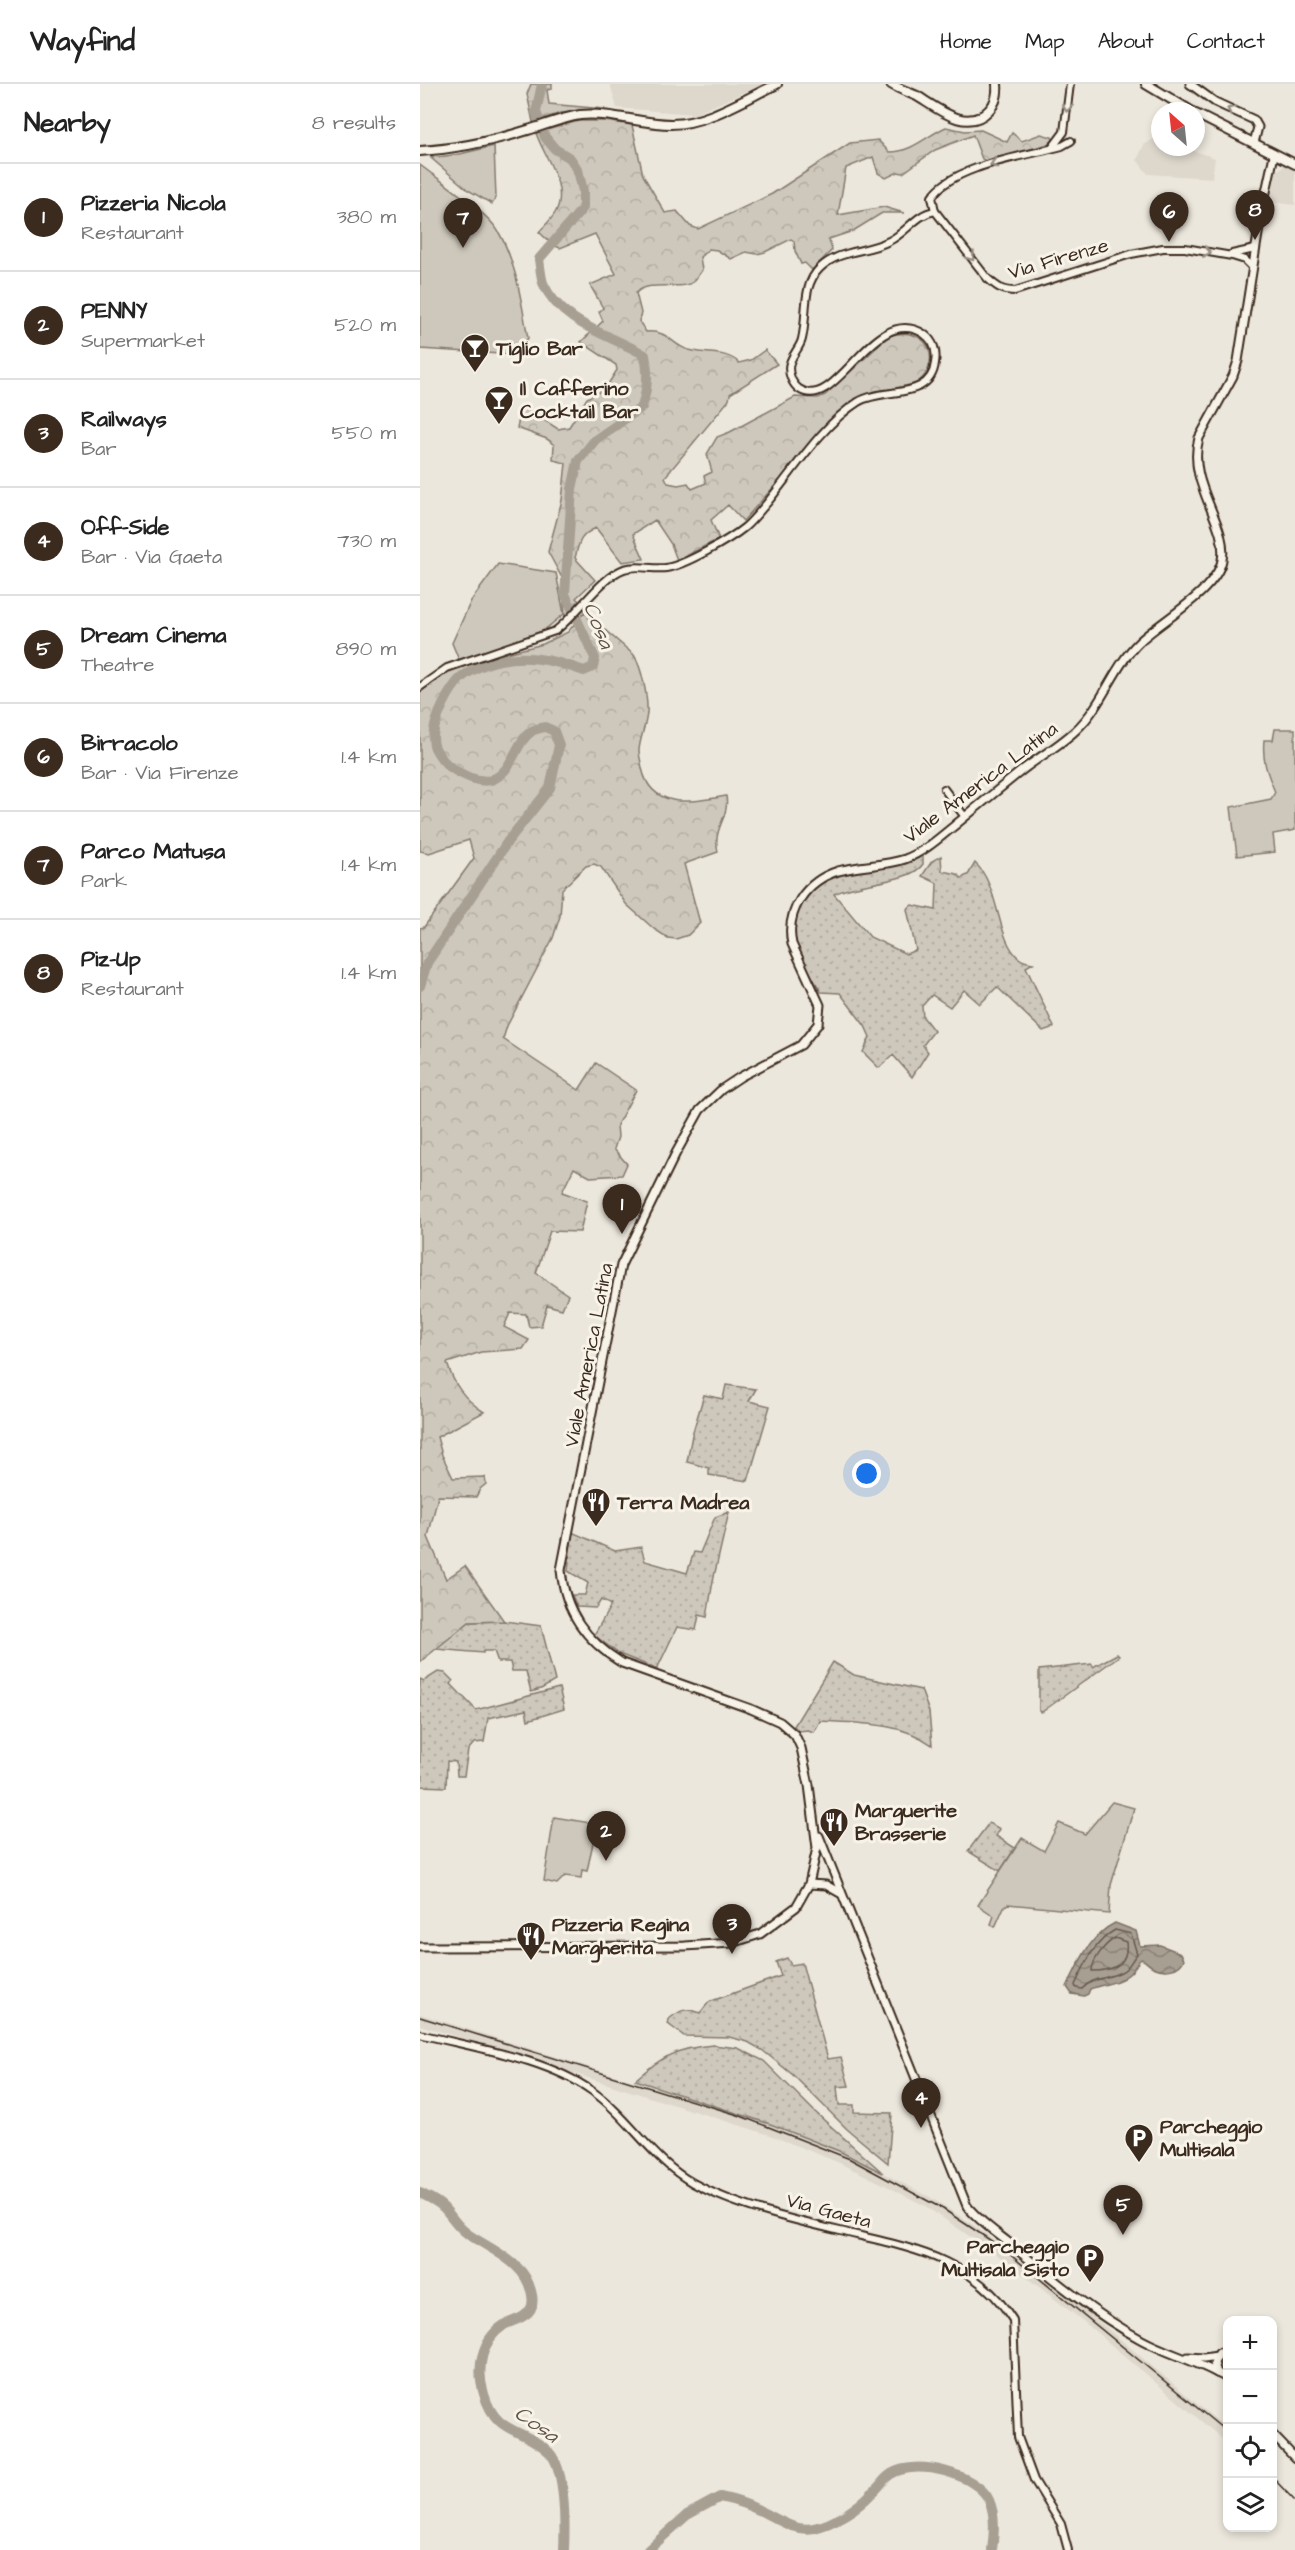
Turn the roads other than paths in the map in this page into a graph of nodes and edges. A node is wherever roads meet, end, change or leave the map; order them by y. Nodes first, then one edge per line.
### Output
1 (777, 84) edge
2 (891, 84) edge
3 (997, 84) edge
4 (1070, 84) edge
5 (1146, 84) edge
6 (1190, 84) edge
7 (1176, 102) edge
8 (1205, 118) edge
9 (1071, 141) dead end
10 (1254, 143) junction
11 (1051, 149) junction
12 (420, 151) edge
13 (1274, 155) junction
14 (1295, 164) edge
15 (936, 211) junction
16 (1255, 249) junction
17 (1225, 255) junction
18 (1252, 267) junction
19 (420, 687) edge
20 (944, 789) dead end
21 (965, 817) junction
22 (815, 1826) junction
23 (815, 1865) junction
24 (831, 1868) junction
25 (808, 1884) junction
26 (840, 1893) junction
27 (420, 1947) edge
28 (420, 2034) edge
29 (1223, 2353) edge
30 (1180, 2356) junction
31 (1216, 2356) junction
32 (1223, 2376) edge
33 (1223, 2378) edge
34 (1277, 2439) edge
35 (1295, 2457) edge
36 (1068, 2550) edge

1 - 12 main road
2 - 3 main road
4 -> 11 street
5 - 7 main road
10 -> 6 main road
8 - 10 main road
9 - 11 street
10 - 13 main road
11 -> 15 street
13 - 14 main road
13 - 16 main road, Viale America Latina
15 -> 17 street, Via Firenze
15 - 19 street
16 - 17 street
16 - 18 main road, Viale America Latina
17 - 18 street
18 - 21 main road, Viale America Latina
20 - 21 street
21 - 22 main road, Viale America Latina
22 - 23 main road, Viale America Latina
22 - 24 main road
23 - 24 main road
23 - 25 main road, Viale America Latina
24 - 26 main road
25 - 26 main road
25 - 27 main road, Viale America Latina
26 - 30 main road
28 - 36 street, Via Gaeta
29 - 31 main road
30 - 31 main road
30 - 33 main road
31 - 32 main road
34 - 35 main road

